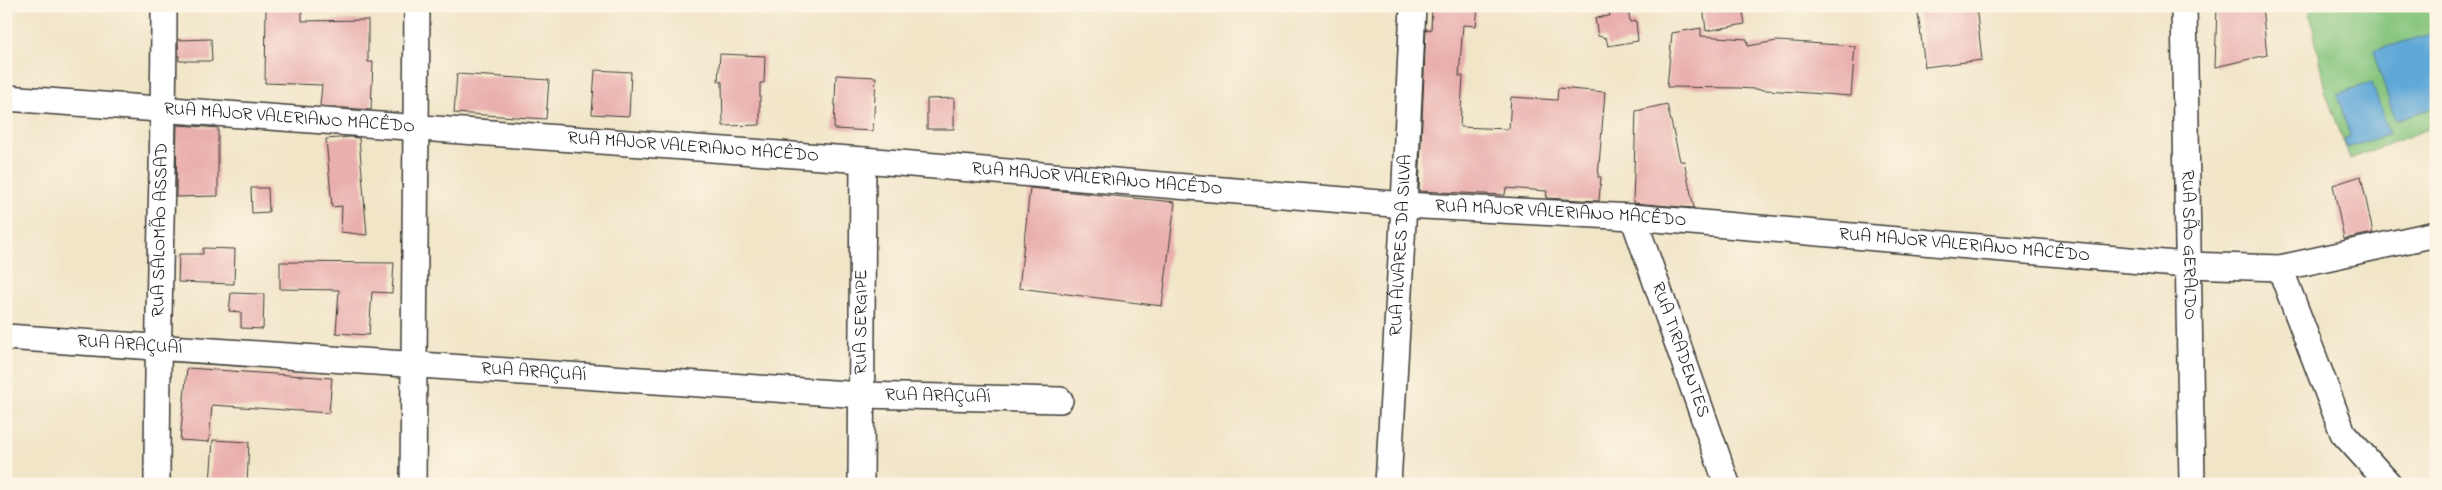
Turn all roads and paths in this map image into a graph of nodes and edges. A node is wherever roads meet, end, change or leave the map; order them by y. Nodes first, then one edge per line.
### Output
1 (164, 6) edge
2 (417, 6) edge
3 (1413, 6) edge
4 (2184, 6) edge
5 (6, 98) edge
6 (164, 109) junction
7 (416, 128) junction
8 (863, 160) junction
9 (1404, 205) junction
10 (1633, 217) junction
11 (2436, 234) edge
12 (2187, 265) junction
13 (2280, 268) junction
14 (6, 337) edge
15 (157, 348) junction
16 (414, 364) junction
17 (862, 395) junction
18 (1060, 400) dead end
19 (157, 484) edge
20 (413, 484) edge
21 (861, 484) edge
22 (1388, 484) edge
23 (1727, 484) edge
24 (2192, 484) edge
25 (2389, 484) edge

1 - 6 street, RUA SALOMÃO ASSAD
2 - 7 street
3 - 9 street, RUA ÁLVARES DA SILVA
4 - 12 street, RUA SÃO GERALDO
5 - 6 street, RUA MAJOR VALERIANO MACÊDO
6 - 7 street, RUA MAJOR VALERIANO MACÊDO
6 - 15 street, RUA SALOMÃO ASSAD
7 - 8 street, RUA MAJOR VALERIANO MACÊDO
7 - 16 street
8 - 9 street, RUA MAJOR VALERIANO MACÊDO
8 - 17 street, RUA SERGIPE
9 - 10 street, RUA MAJOR VALERIANO MACÊDO
9 - 22 street, RUA ÁLVARES DA SILVA
10 - 12 street, RUA MAJOR VALERIANO MACÊDO
10 - 23 street, RUA TIRADENTES
11 - 13 street, RUA MAJOR VALERIANO MACÊDO
12 - 13 street, RUA MAJOR VALERIANO MACÊDO
12 - 24 street, RUA SÃO GERALDO
13 - 25 street
14 - 15 street, RUA ARAÇUAÍ
15 - 16 street, RUA ARAÇUAÍ
15 - 19 street, RUA SALOMÃO ASSAD
16 - 17 street, RUA ARAÇUAÍ
16 - 20 street
17 - 18 street, RUA ARAÇUAÍ
17 - 21 street, RUA SERGIPE

